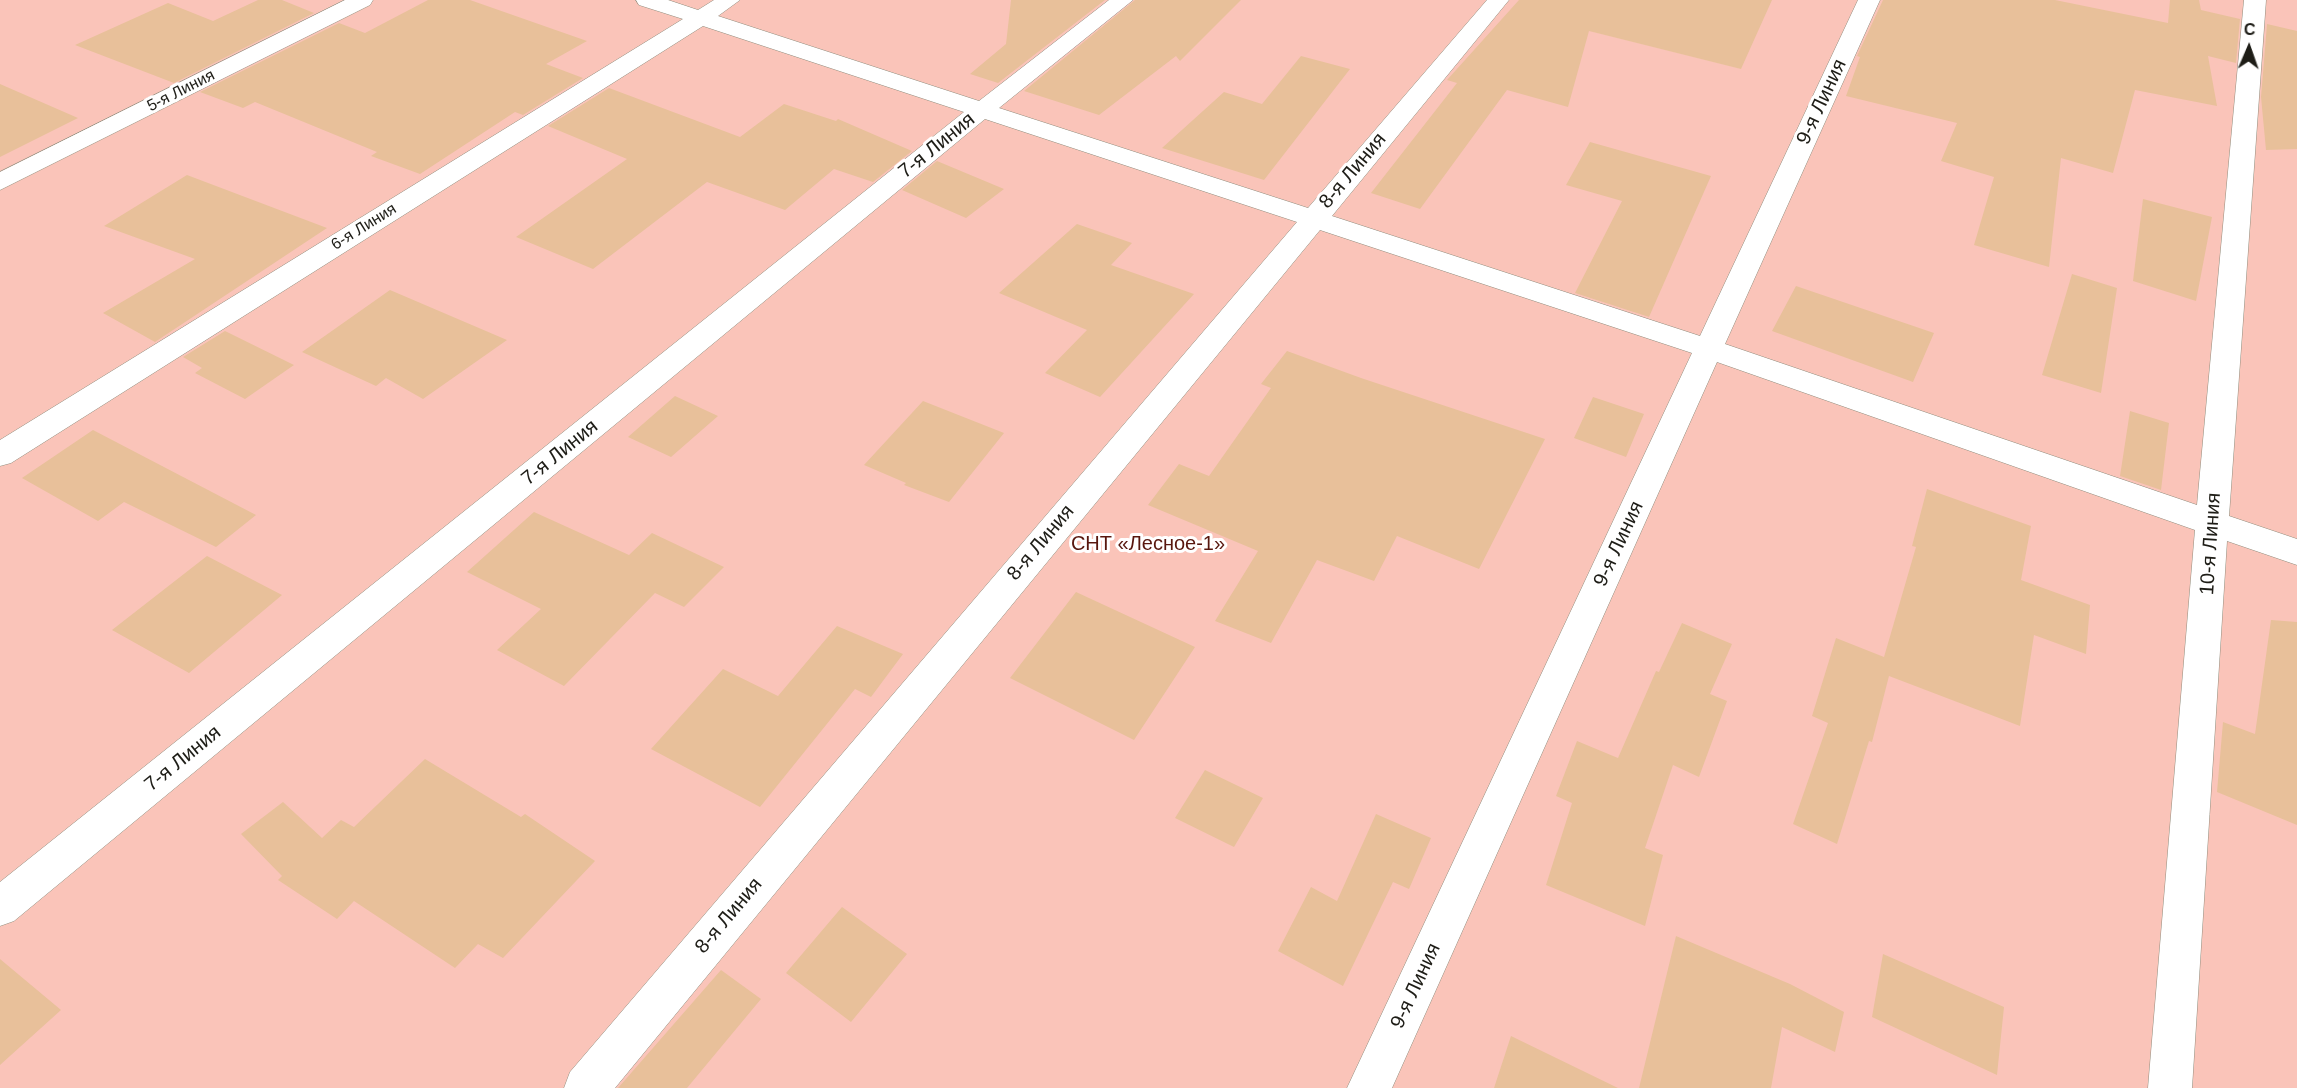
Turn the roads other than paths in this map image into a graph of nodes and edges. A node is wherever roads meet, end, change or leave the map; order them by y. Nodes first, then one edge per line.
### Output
1 (362, 0) edge
2 (647, 0) edge
3 (729, 0) edge
4 (1122, 0) edge
5 (1498, 0) edge
6 (1869, 0) edge
7 (2255, 0) edge
8 (702, 17) junction
9 (982, 110) junction
10 (0, 182) edge
11 (1313, 219) junction
12 (1709, 349) junction
13 (0, 455) edge
14 (2212, 524) junction
15 (2297, 552) edge
16 (0, 908) edge
17 (586, 1088) edge
18 (1369, 1088) edge
19 (2170, 1088) edge

1 - 10 street, 5-я Линия
2 - 8 street
3 - 8 street, 6-я Линия
4 - 9 street, 7-я Линия
5 - 11 street, 8-я Линия
6 - 12 street, 9-я Линия
7 - 14 street, 10-я Линия
8 - 9 street
8 - 13 street, 6-я Линия
9 - 11 street
9 - 16 street, 7-я Линия
11 - 12 street
11 - 17 street, 8-я Линия
12 - 14 street
12 - 18 street, 9-я Линия
14 - 15 street
14 - 19 street, 10-я Линия

